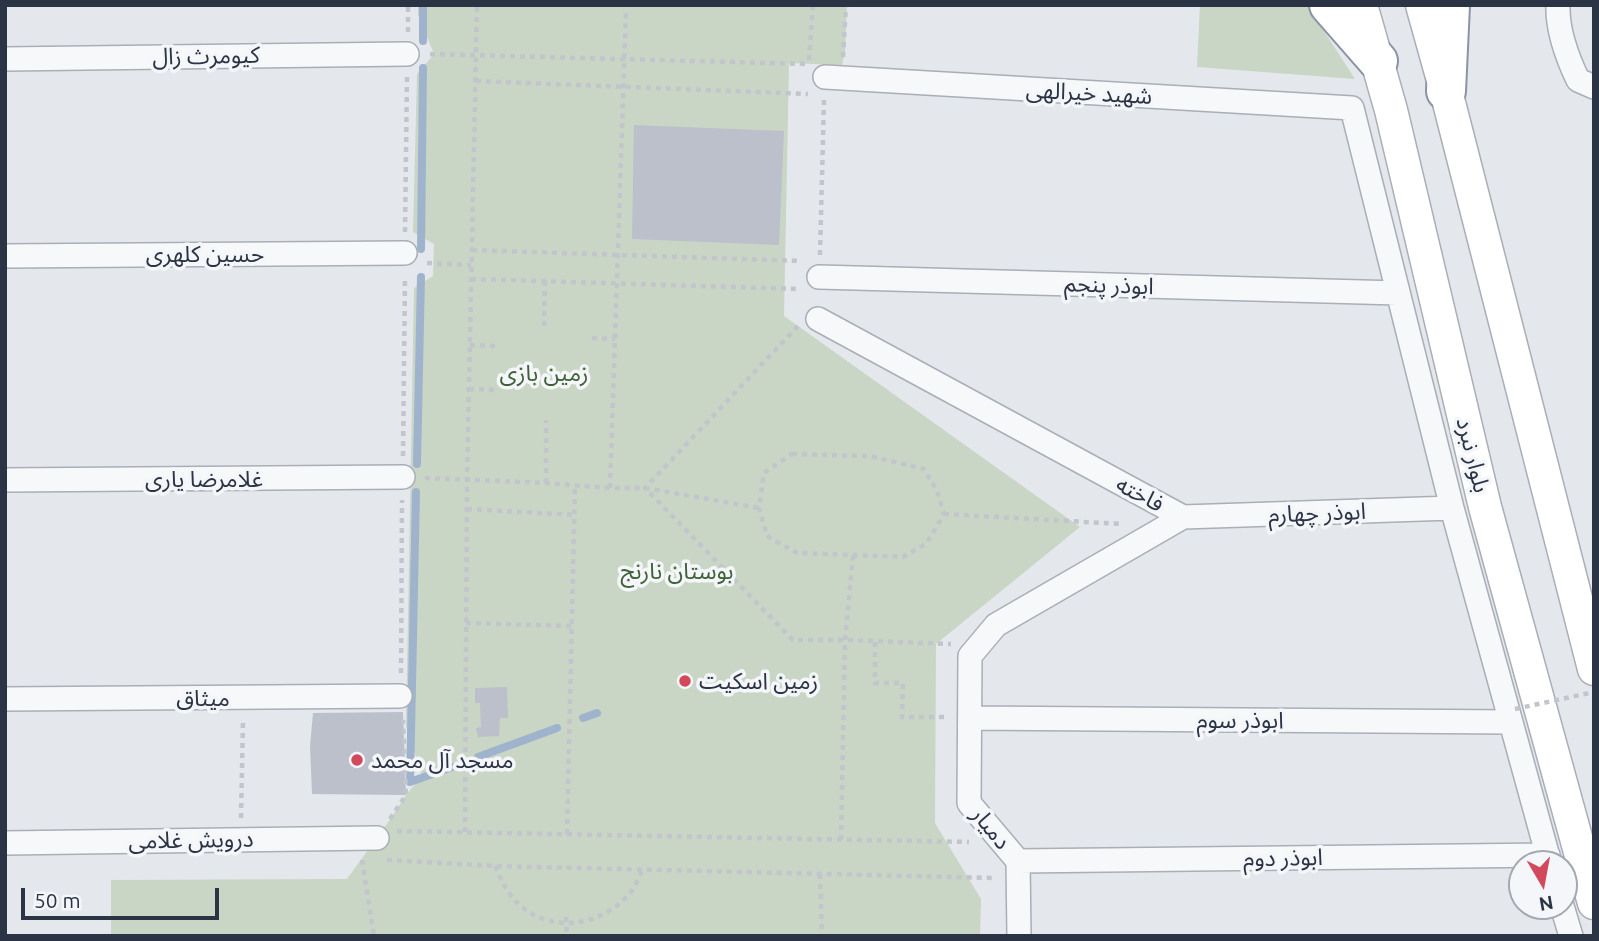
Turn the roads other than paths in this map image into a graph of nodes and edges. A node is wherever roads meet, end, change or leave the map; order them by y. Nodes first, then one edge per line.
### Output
1 (1329, 5) edge
2 (1361, 5) edge
3 (1422, 5) edge
4 (1450, 5) edge
5 (1558, 5) edge
6 (407, 54) road end
7 (5, 59) edge
8 (1378, 61) junction
9 (821, 75) road end
10 (1594, 87) edge
11 (1447, 91) junction
12 (5, 256) edge
13 (405, 257) road end
14 (819, 269) road end
15 (1398, 293) junction
16 (818, 319) road end
17 (403, 477) road end
18 (5, 480) edge
19 (1452, 508) junction
20 (1175, 522) junction
21 (1594, 669) edge
22 (400, 696) road end
23 (5, 699) edge
24 (1513, 715) junction
25 (970, 718) junction
26 (380, 834) road end
27 (5, 843) edge
28 (1547, 850) edge
29 (1508, 860) edge
30 (1018, 869) junction
31 (1594, 903) edge
32 (1020, 936) edge

1 - 8 highway
2 - 8 main road, بلوار نبرد
3 - 11 main road
4 - 11 highway
5 - 10 street
6 - 7 street, کیومرث زال
8 - 31 main road, بلوار نبرد
9 - 15 street, شهید خیرالهی
11 - 21 main road
12 - 13 street, حسین کلهری
14 - 15 street, ابوذر پنجم
15 - 19 street
16 - 20 street, فاخته
17 - 18 street, غلامرضا یاری
19 - 20 street, ابوذر چهارم
19 - 24 street
20 - 25 street, فاخته
22 - 23 street, میثاق
24 - 25 street, ابوذر سوم
24 - 28 street
25 - 30 street, دمیار
26 - 27 street, درویش غلامی
29 - 30 street, ابوذر دوم
30 - 32 street, دمیار

